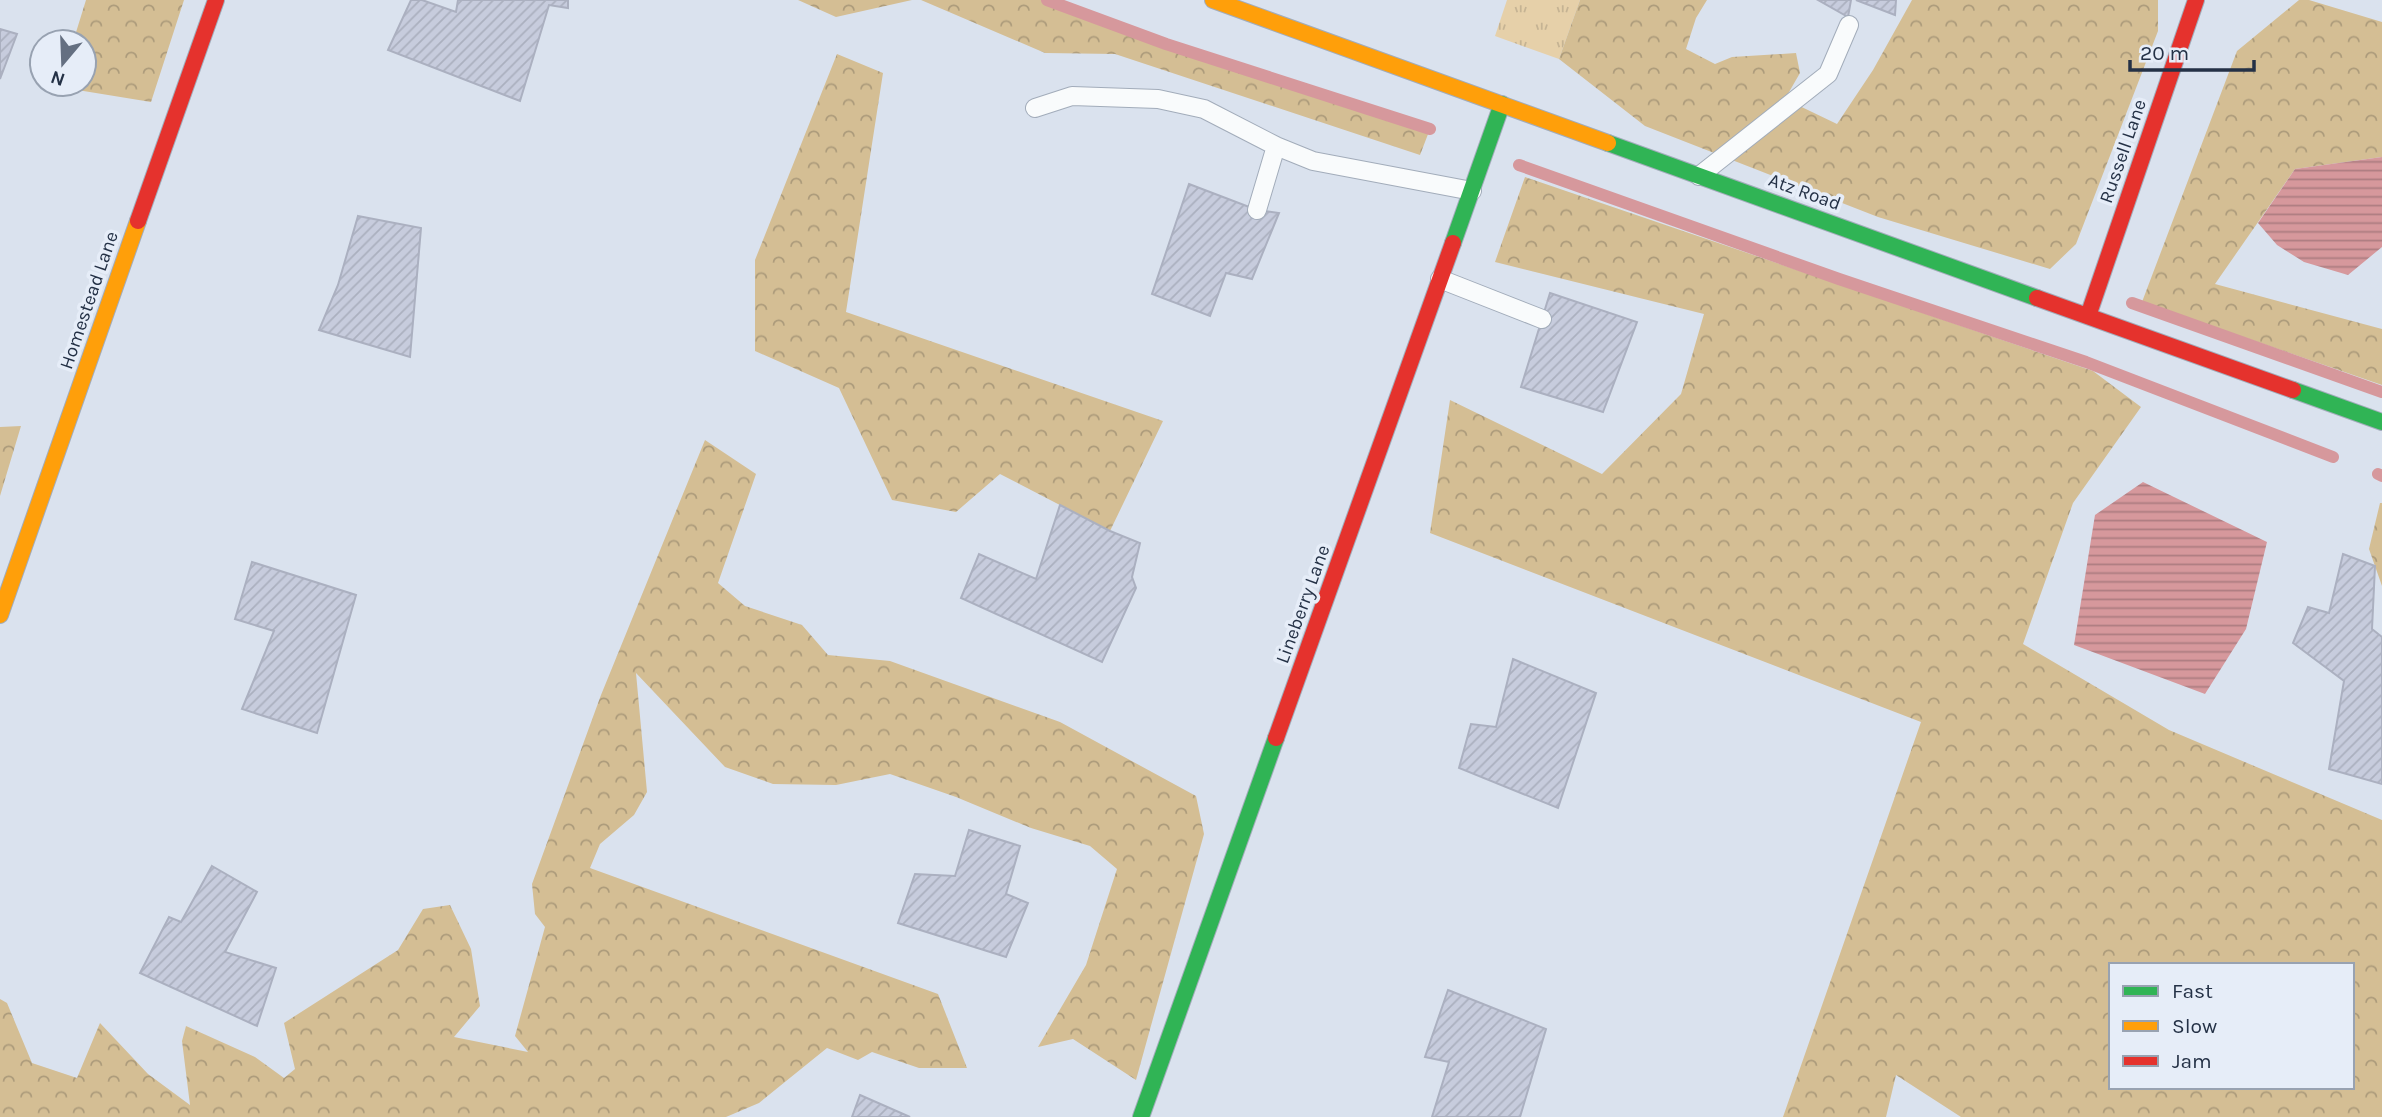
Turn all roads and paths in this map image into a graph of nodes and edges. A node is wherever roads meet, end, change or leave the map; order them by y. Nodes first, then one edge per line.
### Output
1 (216, 0) edge
2 (1213, 0) edge
3 (2196, 0) edge
4 (1849, 25) dead end
5 (1502, 104) junction
6 (1035, 108) dead end
7 (1276, 146) junction
8 (1699, 176) junction
9 (1472, 191) junction
10 (1257, 210) dead end
11 (1440, 279) junction
12 (2088, 316) junction
13 (1542, 319) dead end
14 (2382, 422) edge
15 (0, 615) edge
16 (1141, 1117) edge

1 - 15 street, Homestead Lane
2 - 5 street, Atz Road
3 - 12 street, Russell Lane
4 - 8 lane
5 - 8 street, Atz Road
5 - 9 street, Lineberry Lane
6 - 7 lane
7 - 9 lane
7 - 10 lane
8 - 12 street, Atz Road
9 - 11 street, Lineberry Lane
11 - 13 lane
11 - 16 street, Lineberry Lane
12 - 14 street, Atz Road

